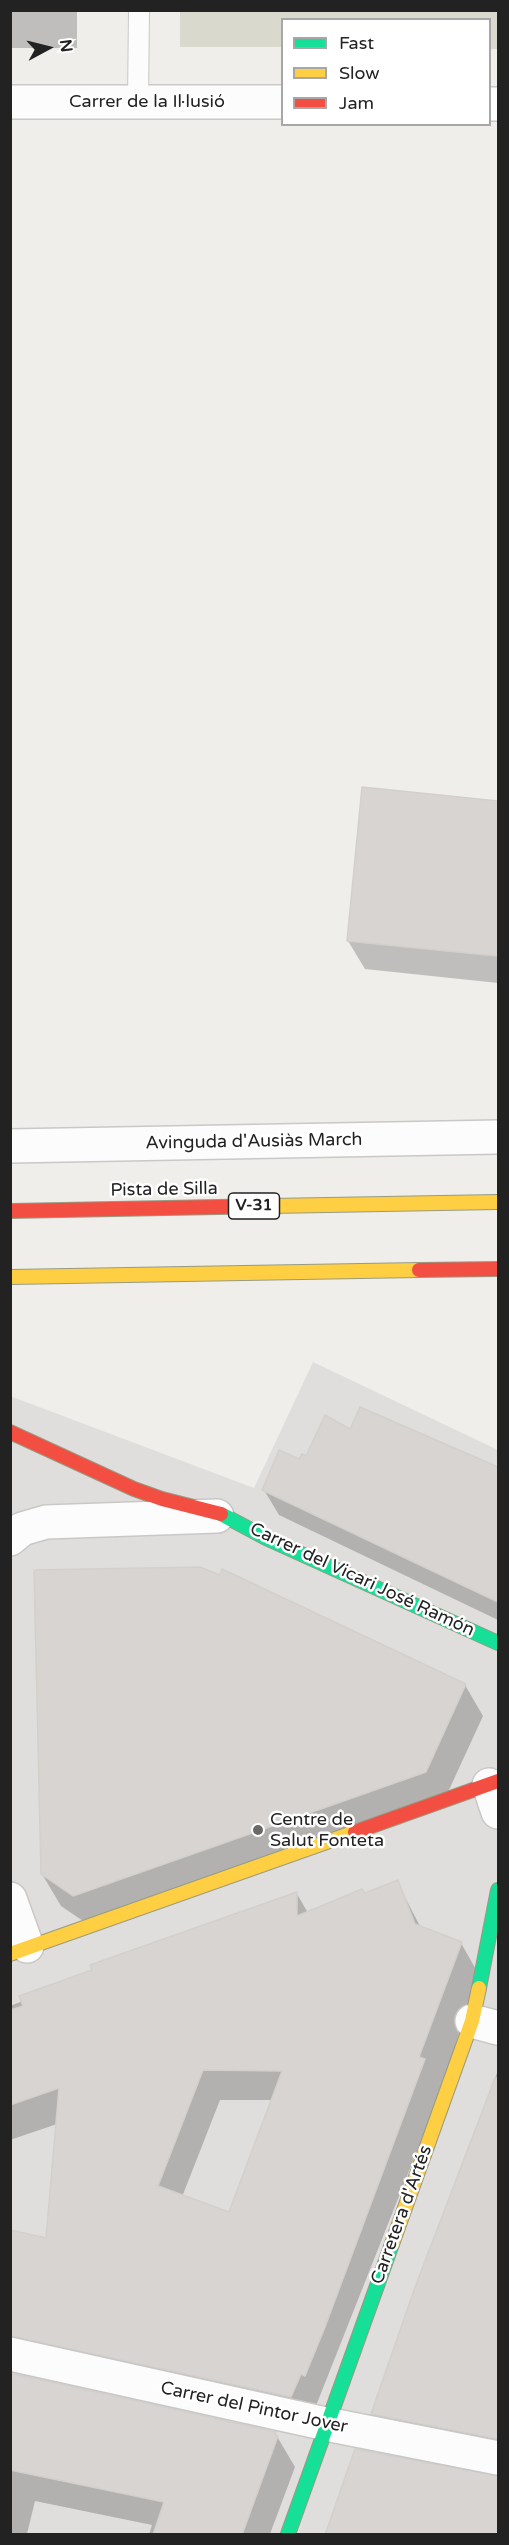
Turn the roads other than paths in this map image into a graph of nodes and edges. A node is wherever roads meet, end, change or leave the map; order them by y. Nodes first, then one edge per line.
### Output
1 (139, 10) edge
2 (138, 101) junction
3 (10, 102) edge
4 (281, 102) edge
5 (498, 1137) edge
6 (10, 1146) edge
7 (498, 1202) edge
8 (10, 1211) edge
9 (498, 1269) edge
10 (10, 1276) edge
11 (10, 1432) edge
12 (226, 1516) junction
13 (10, 1539) edge
14 (498, 1643) edge
15 (495, 1793) edge
16 (498, 1890) edge
17 (10, 1899) edge
18 (19, 1950) edge
19 (485, 2025) edge
20 (10, 2354) edge
21 (327, 2424) junction
22 (498, 2458) edge
23 (288, 2535) edge

1 - 2 lane
2 - 3 street, Carrer de la Il·lusió
2 - 4 street, Carrer de la Il·lusió
5 - 6 street, Avinguda d'Ausiàs March
7 - 8 main road, Pista de Silla / V-31
9 - 10 main road
11 - 12 main road, Carrer del Vicari José Ramón
12 - 13 street
12 - 14 main road, Carrer del Vicari José Ramón
15 - 18 main road
16 - 19 main road, Carretera d'Artés
17 - 18 street
19 - 21 main road, Carretera d'Artés
20 - 21 street, Carrer del Pintor Jover
21 - 22 street, Carrer del Pintor Jover
21 - 23 main road, Carretera d'Artés

